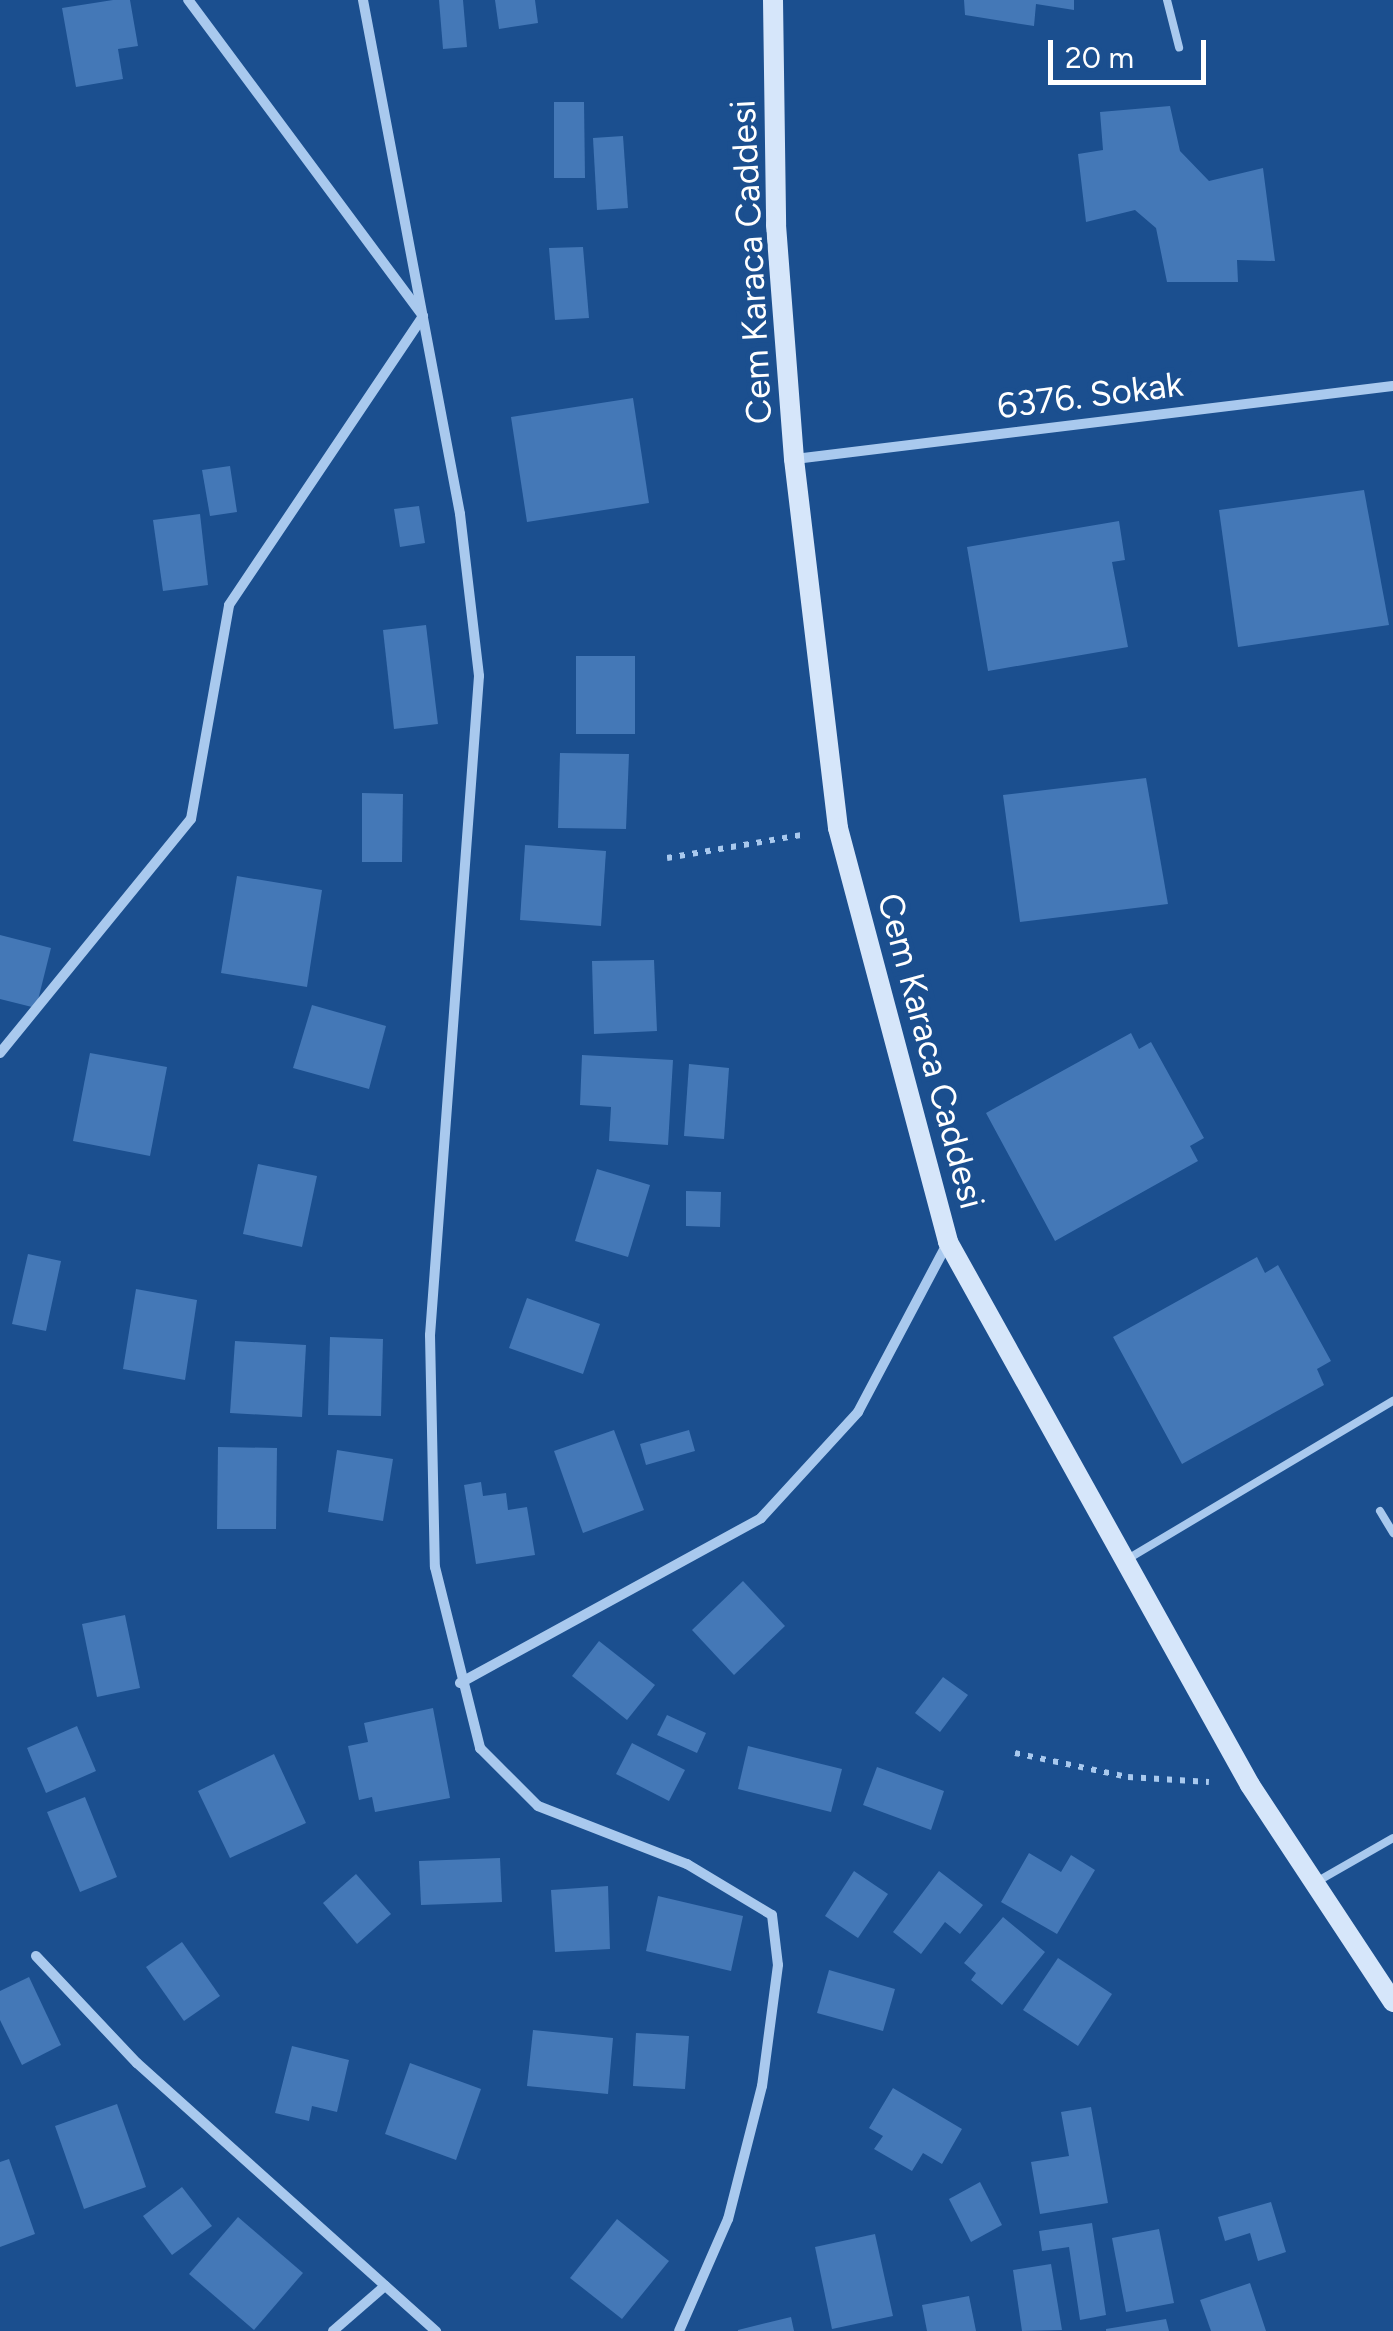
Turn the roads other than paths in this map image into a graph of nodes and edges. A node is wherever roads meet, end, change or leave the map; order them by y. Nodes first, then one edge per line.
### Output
1 (188, 0) edge
2 (363, 0) edge
3 (773, 0) edge
4 (1167, 0) edge
5 (1179, 47) dead end
6 (423, 316) junction
7 (1393, 386) edge
8 (794, 460) junction
9 (0, 1054) edge
10 (948, 1242) junction
11 (1393, 1401) edge
12 (1380, 1512) dead end
13 (1393, 1533) edge
14 (1126, 1561) junction
15 (460, 1683) junction
16 (1393, 1838) edge
17 (1314, 1883) junction
18 (36, 1956) dead end
19 (1393, 2002) edge
20 (385, 2286) junction
21 (333, 2331) edge
22 (436, 2331) edge
23 (678, 2331) edge

1 - 6 street
2 - 6 street
3 - 8 street, Cem Karaca Caddesi
4 - 5 lane
6 - 9 street
6 - 15 street
7 - 8 street, 6376. Sokak
8 - 10 street, Cem Karaca Caddesi
10 - 14 street, Cem Karaca Caddesi
10 - 15 street
11 - 14 lane
12 - 13 lane
14 - 17 street, Cem Karaca Caddesi
15 - 23 street
16 - 17 lane
17 - 19 street, Cem Karaca Caddesi
18 - 20 street
20 - 21 street
20 - 22 street

